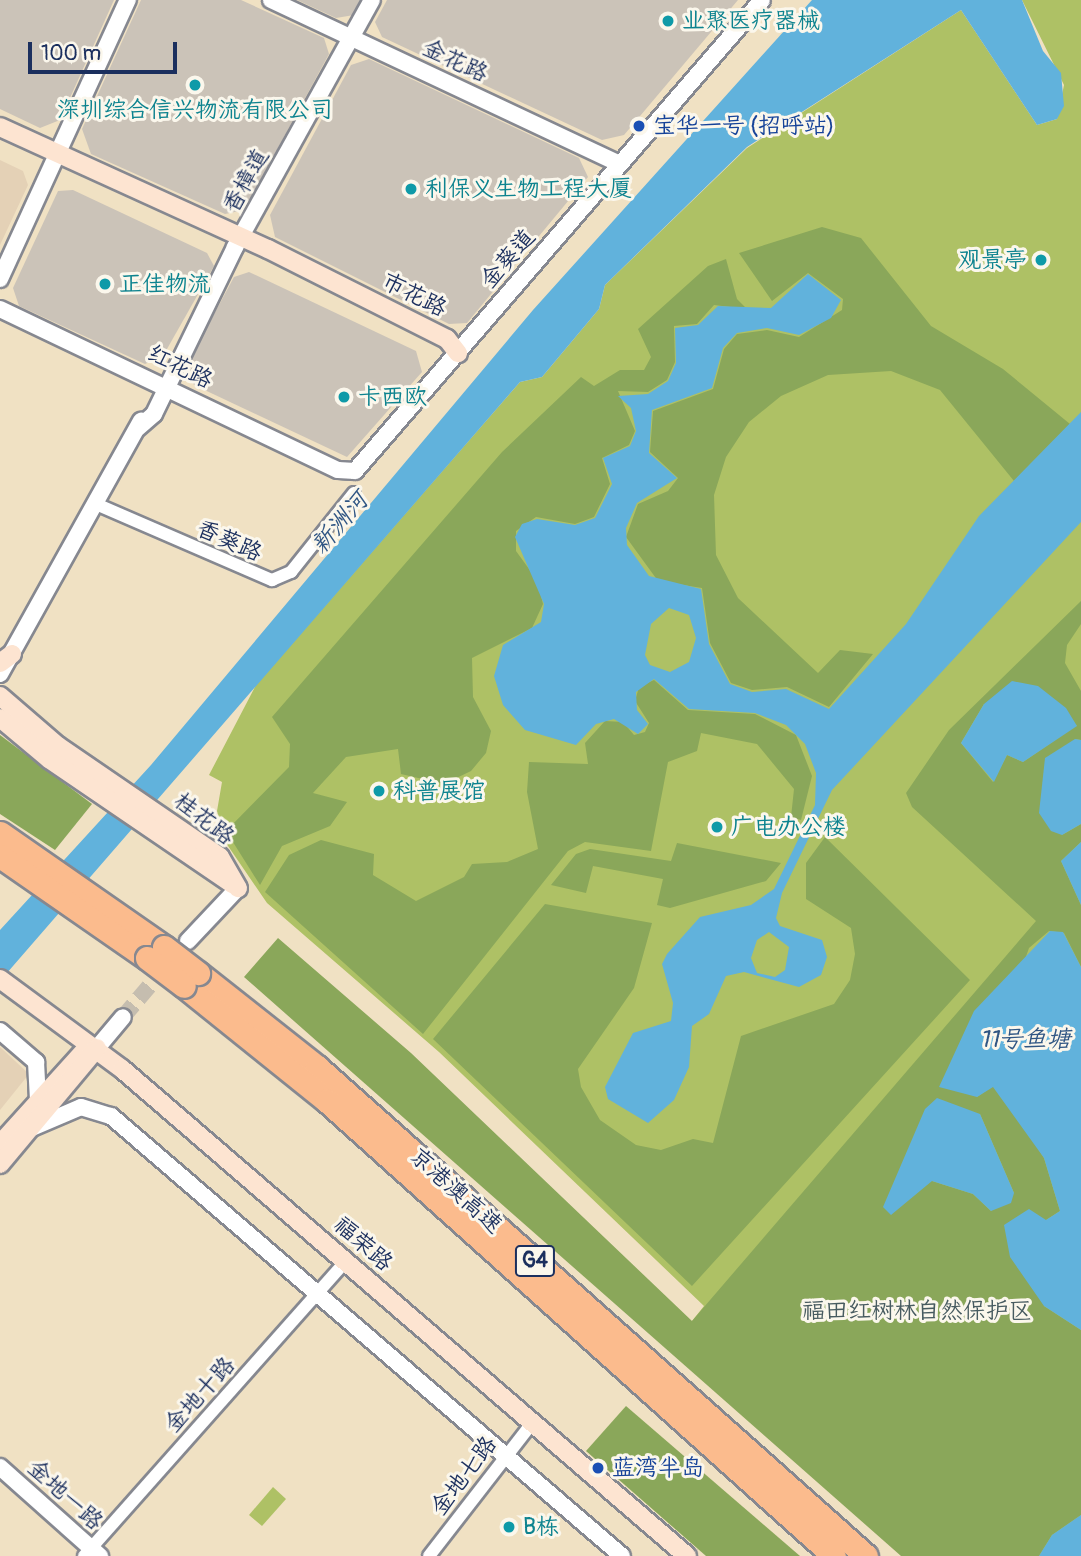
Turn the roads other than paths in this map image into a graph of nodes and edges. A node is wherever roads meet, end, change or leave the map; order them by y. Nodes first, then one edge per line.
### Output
1 (128, 0) edge
2 (271, 0) edge
3 (372, 0) edge
4 (762, 0) edge
5 (351, 37) junction
6 (0, 127) edge
7 (0, 140) edge
8 (55, 158) junction
9 (619, 164) junction
10 (238, 242) junction
11 (0, 279) edge
12 (0, 309) edge
13 (457, 353) junction
14 (166, 385) junction
15 (338, 470) joint
16 (354, 493) dead end
17 (96, 504) junction
18 (6, 658) edge
19 (0, 674) edge
20 (0, 696) edge
21 (0, 718) edge
22 (85, 774) junction
23 (0, 833) edge
24 (13, 857) edge
25 (238, 888) joint
26 (188, 941) dead end
27 (191, 980) junction
28 (3, 988) edge
29 (123, 1017) tunnel mouth
30 (0, 1031) edge
31 (90, 1053) junction
32 (38, 1101) junction
33 (32, 1128) junction
34 (0, 1144) edge
35 (0, 1164) edge
36 (342, 1266) junction
37 (320, 1294) junction
38 (529, 1427) junction
39 (506, 1456) junction
40 (0, 1467) edge
41 (92, 1553) edge
42 (429, 1556) edge
43 (622, 1556) edge
44 (669, 1556) edge
45 (687, 1556) edge
46 (834, 1556) edge
47 (866, 1556) edge

1 - 8 street
2 - 5 street, 金花路
3 - 5 street, 香樟道
4 - 9 street, 金葵道
5 - 9 street, 金花路
5 - 10 street, 香樟道
6 - 8 main road, 市花路
7 - 8 main road, 市花路
8 - 10 main road, 市花路
8 - 11 street
9 - 13 street, 金葵道
10 - 13 main road, 市花路
10 - 14 street, 香樟道
12 - 14 street, 红花路
13 - 15 street, 金葵道
14 - 15 street, 红花路
14 - 17 street, 香樟道
16 - 17 street, 香葵路
17 - 18 street, 香樟道
18 - 19 street, 香樟道
20 - 22 main road, 桂花路
21 - 22 main road, 桂花路
22 - 25 main road, 桂花路
23 - 24 highway, G4
24 - 27 highway, G4, bridge
25 - 26 street
27 - 46 highway, 京港澳高速 / G4
27 - 47 highway, 京港澳高速 / G4
28 - 31 main road, 福荣路
29 - 31 street
30 - 32 street
31 - 32 main road
31 - 33 main road
31 - 36 main road, 福荣路
32 - 34 main road
33 - 35 main road
33 - 37 street
36 - 37 street, 金地十路
36 - 38 main road, 福荣路
37 - 39 street
37 - 41 street, 金地十路
38 - 39 street, 金地七路
38 - 44 main road, 福荣路
38 - 45 main road, 福荣路
39 - 42 street, 金地七路
39 - 43 street
40 - 41 street, 金地一路

